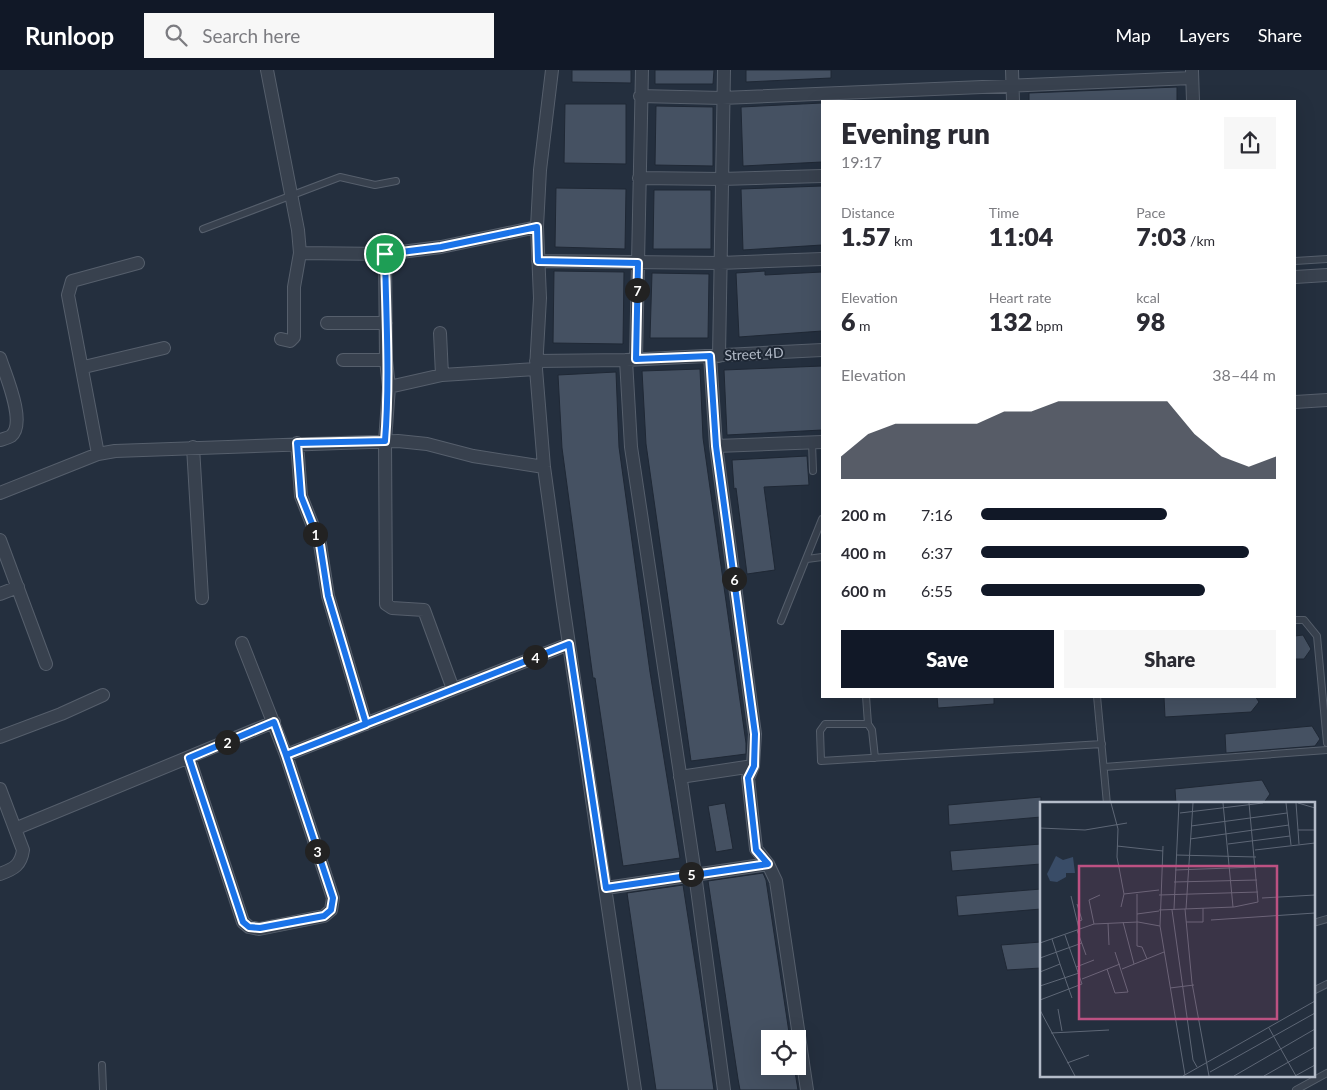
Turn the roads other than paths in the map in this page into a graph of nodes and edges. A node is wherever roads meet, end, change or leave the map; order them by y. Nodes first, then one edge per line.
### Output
1 (267, 70) edge
2 (552, 70) edge
3 (642, 70) edge
4 (724, 70) edge
5 (1012, 70) edge
6 (1192, 74) edge
7 (1012, 86) junction
8 (640, 96) junction
9 (722, 98) junction
10 (1013, 100) edge
11 (1193, 100) edge
12 (821, 176) edge
13 (640, 178) junction
14 (721, 179) junction
15 (396, 180) dead end
16 (290, 198) junction
17 (537, 227) junction
18 (203, 229) dead end
19 (300, 252) junction
20 (385, 254) junction
21 (821, 258) edge
22 (1327, 259) edge
23 (538, 261) junction
24 (1296, 261) edge
25 (138, 263) dead end
26 (638, 263) junction
27 (720, 263) junction
28 (1327, 275) edge
29 (1296, 277) edge
30 (327, 323) dead end
31 (386, 323) junction
32 (440, 333) dead end
33 (281, 339) dead end
34 (164, 348) dead end
35 (821, 350) edge
36 (715, 356) junction
37 (0, 358) edge
38 (631, 359) junction
39 (343, 360) dead end
40 (386, 360) junction
41 (536, 365) junction
42 (84, 367) junction
43 (442, 375) junction
44 (389, 388) junction
45 (1327, 400) edge
46 (1296, 402) edge
47 (0, 440) edge
48 (385, 441) junction
49 (817, 442) edge
50 (297, 443) junction
51 (716, 446) junction
52 (192, 447) junction
53 (98, 454) junction
54 (544, 467) junction
55 (813, 471) dead end
56 (0, 493) edge
57 (821, 522) edge
58 (0, 540) edge
59 (821, 557) edge
60 (807, 559) junction
61 (18, 587) junction
62 (0, 594) edge
63 (202, 598) dead end
64 (1296, 620) edge
65 (781, 621) dead end
66 (242, 643) dead end
67 (569, 644) junction
68 (46, 664) dead end
69 (453, 689) junction
70 (103, 695) dead end
71 (866, 698) edge
72 (1097, 698) edge
73 (274, 722) junction
74 (366, 724) junction
75 (868, 724) junction
76 (0, 737) edge
77 (1327, 743) edge
78 (1102, 744) junction
79 (1327, 750) edge
80 (286, 755) junction
81 (189, 758) junction
82 (875, 758) junction
83 (754, 766) junction
84 (1104, 767) junction
85 (680, 777) junction
86 (0, 789) edge
87 (1107, 802) edge
88 (17, 828) junction
89 (768, 864) junction
90 (0, 874) edge
91 (695, 874) junction
92 (606, 888) junction
93 (1327, 919) edge
94 (1314, 923) edge
95 (1327, 984) edge
96 (1314, 990) edge
97 (102, 1065) dead end
98 (1327, 1073) edge
99 (103, 1090) edge
100 (635, 1090) edge
101 (724, 1090) edge
102 (807, 1090) edge
103 (1296, 1090) edge

1 - 16 street
2 - 17 street
3 - 8 street
4 - 9 street
5 - 7 street
6 - 7 street
6 - 11 street
7 - 9 street
7 - 10 street
8 - 9 street
8 - 13 street
9 - 14 street
12 - 14 street
13 - 14 street
13 - 26 street
14 - 27 street
15 - 16 lane
16 - 18 lane
16 - 19 street
17 - 20 street
17 - 23 street
19 - 20 street
19 - 33 street
20 - 31 street
21 - 27 street
22 - 24 lane
23 - 26 street
23 - 41 street
25 - 42 street
26 - 27 street
26 - 38 street
27 - 36 street
28 - 29 street
30 - 31 street
31 - 40 street
32 - 43 street
34 - 42 street
35 - 36 street, Street 4D
36 - 38 street, Street 4D
36 - 51 street
37 - 47 street
38 - 41 street, Street 4D
38 - 85 street
39 - 40 street
40 - 44 street
41 - 43 street, Street 4D
41 - 54 street
42 - 53 street
43 - 44 street, Street 4D
44 - 48 street
45 - 46 street
48 - 50 street
48 - 54 street
48 - 69 street
49 - 51 street
49 - 55 lane
50 - 52 street
50 - 74 street
51 - 83 street
52 - 53 street
52 - 63 street
53 - 56 street
54 - 67 street
57 - 60 lane
58 - 61 street
59 - 60 lane
60 - 65 lane
61 - 62 street
61 - 68 street
64 - 77 lane
66 - 73 street
67 - 69 street
67 - 92 street
69 - 74 street
70 - 76 street
71 - 75 lane
72 - 78 lane
73 - 80 street
73 - 81 street
74 - 80 street
75 - 82 lane
75 - 82 lane
78 - 82 lane
78 - 84 lane
79 - 84 lane
80 - 81 street
81 - 88 street
83 - 85 street
83 - 89 street
84 - 87 lane
85 - 91 street
86 - 88 street
88 - 90 street
89 - 91 street
89 - 102 street
91 - 92 street
91 - 101 street
92 - 100 street
93 - 94 lane
95 - 96 lane
97 - 99 lane
98 - 103 lane

